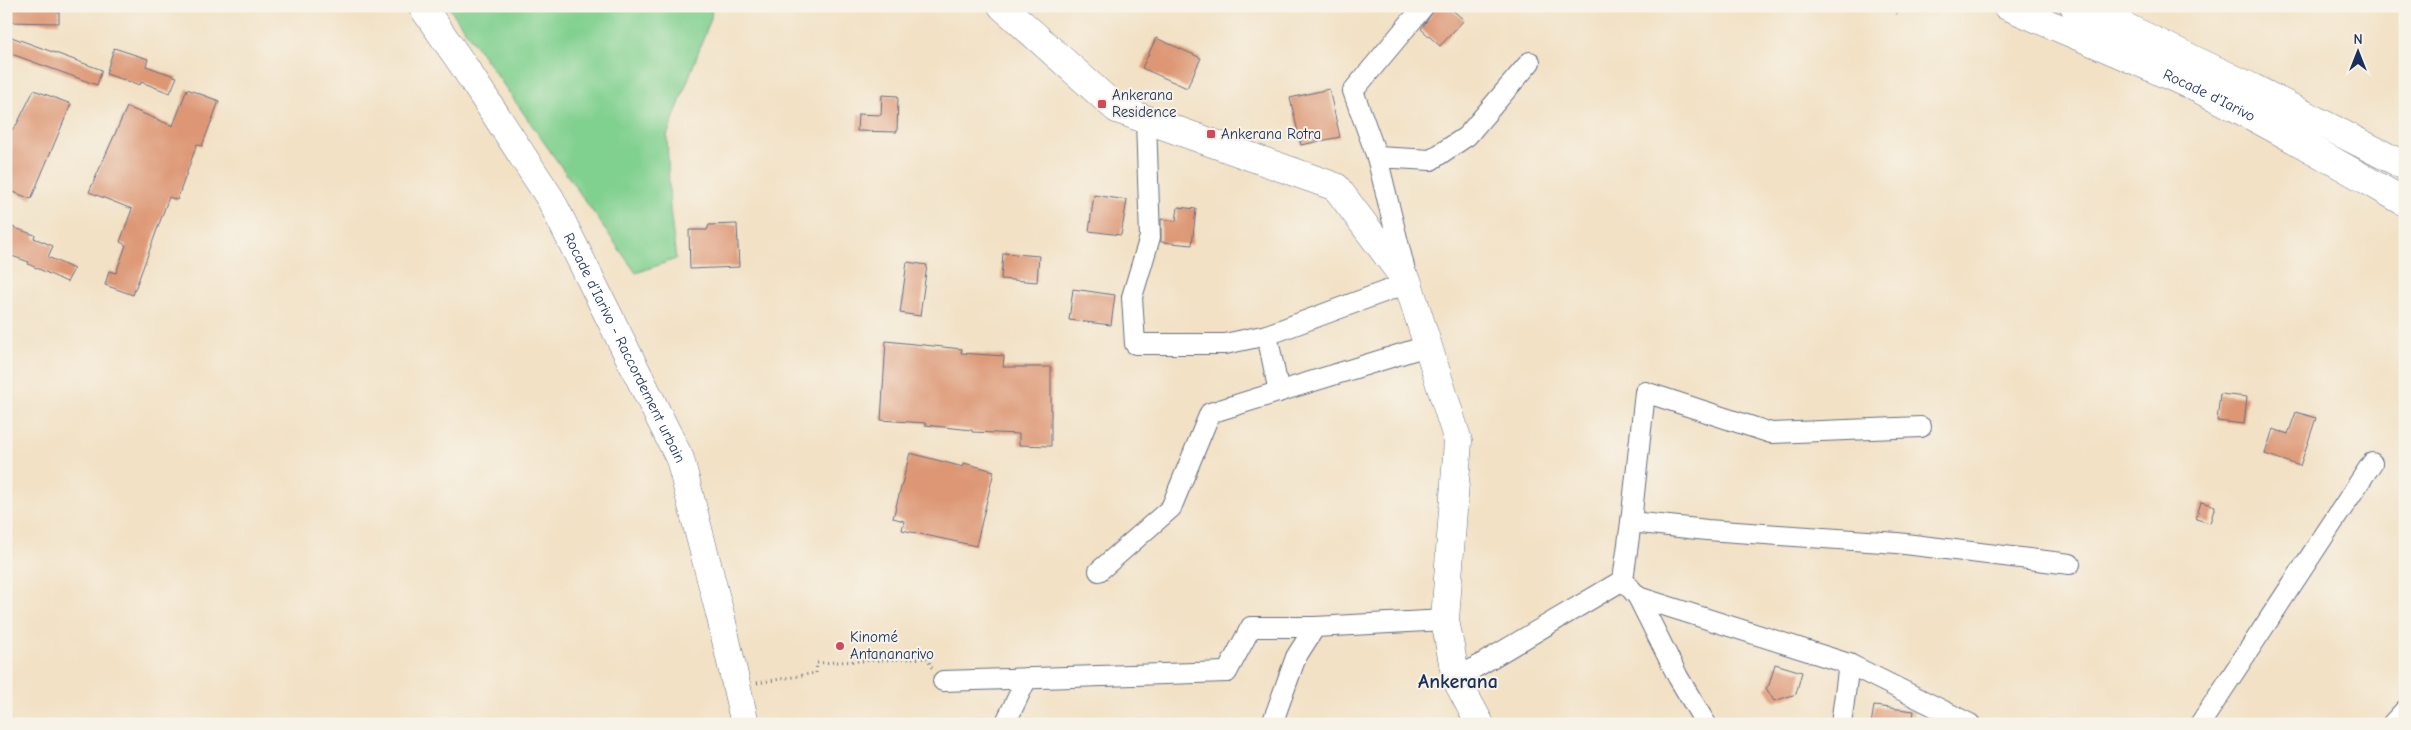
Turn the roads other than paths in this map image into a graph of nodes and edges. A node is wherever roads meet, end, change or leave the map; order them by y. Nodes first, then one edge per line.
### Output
1 (422, 6) edge
2 (1002, 6) edge
3 (1424, 6) edge
4 (2007, 6) edge
5 (2074, 6) edge
6 (1530, 62) dead end
7 (1146, 121) junction
8 (1377, 157) junction
9 (2405, 166) edge
10 (2405, 202) edge
11 (1408, 283) junction
12 (1267, 335) junction
13 (1427, 346) junction
14 (1279, 392) junction
15 (1921, 427) dead end
16 (2372, 464) dead end
17 (1632, 522) junction
18 (2070, 564) dead end
19 (1099, 571) dead end
20 (1623, 580) junction
21 (1638, 597) junction
22 (1445, 620) junction
23 (1314, 627) junction
24 (1849, 664) junction
25 (1027, 678) junction
26 (1456, 679) junction
27 (943, 681) road end
28 (2405, 710) edge
29 (745, 724) edge
30 (1005, 724) edge
31 (1272, 724) edge
32 (1480, 724) edge
33 (1706, 724) edge
34 (1841, 724) edge
35 (1970, 724) edge
36 (2200, 724) edge
37 (2392, 724) edge

1 - 29 main road, Rocade d'Iarivo - Raccordement urbain
2 - 7 main road
3 - 8 street
4 - 10 main road, Rocade d'Iarivo
5 - 9 main road, Rocade d'Iarivo
6 - 8 street
7 - 11 main road
7 - 12 street
8 - 11 street
11 - 12 street
11 - 13 main road
12 - 14 street
13 - 14 street
13 - 22 main road
14 - 19 street
15 - 17 street
16 - 36 street
17 - 18 street
17 - 20 street
20 - 21 street
20 - 26 street
21 - 24 street
21 - 33 street
22 - 23 street
22 - 26 main road
23 - 25 street
23 - 31 street
24 - 34 street
24 - 35 street
25 - 27 street
25 - 30 street
26 - 32 main road
28 - 37 street

